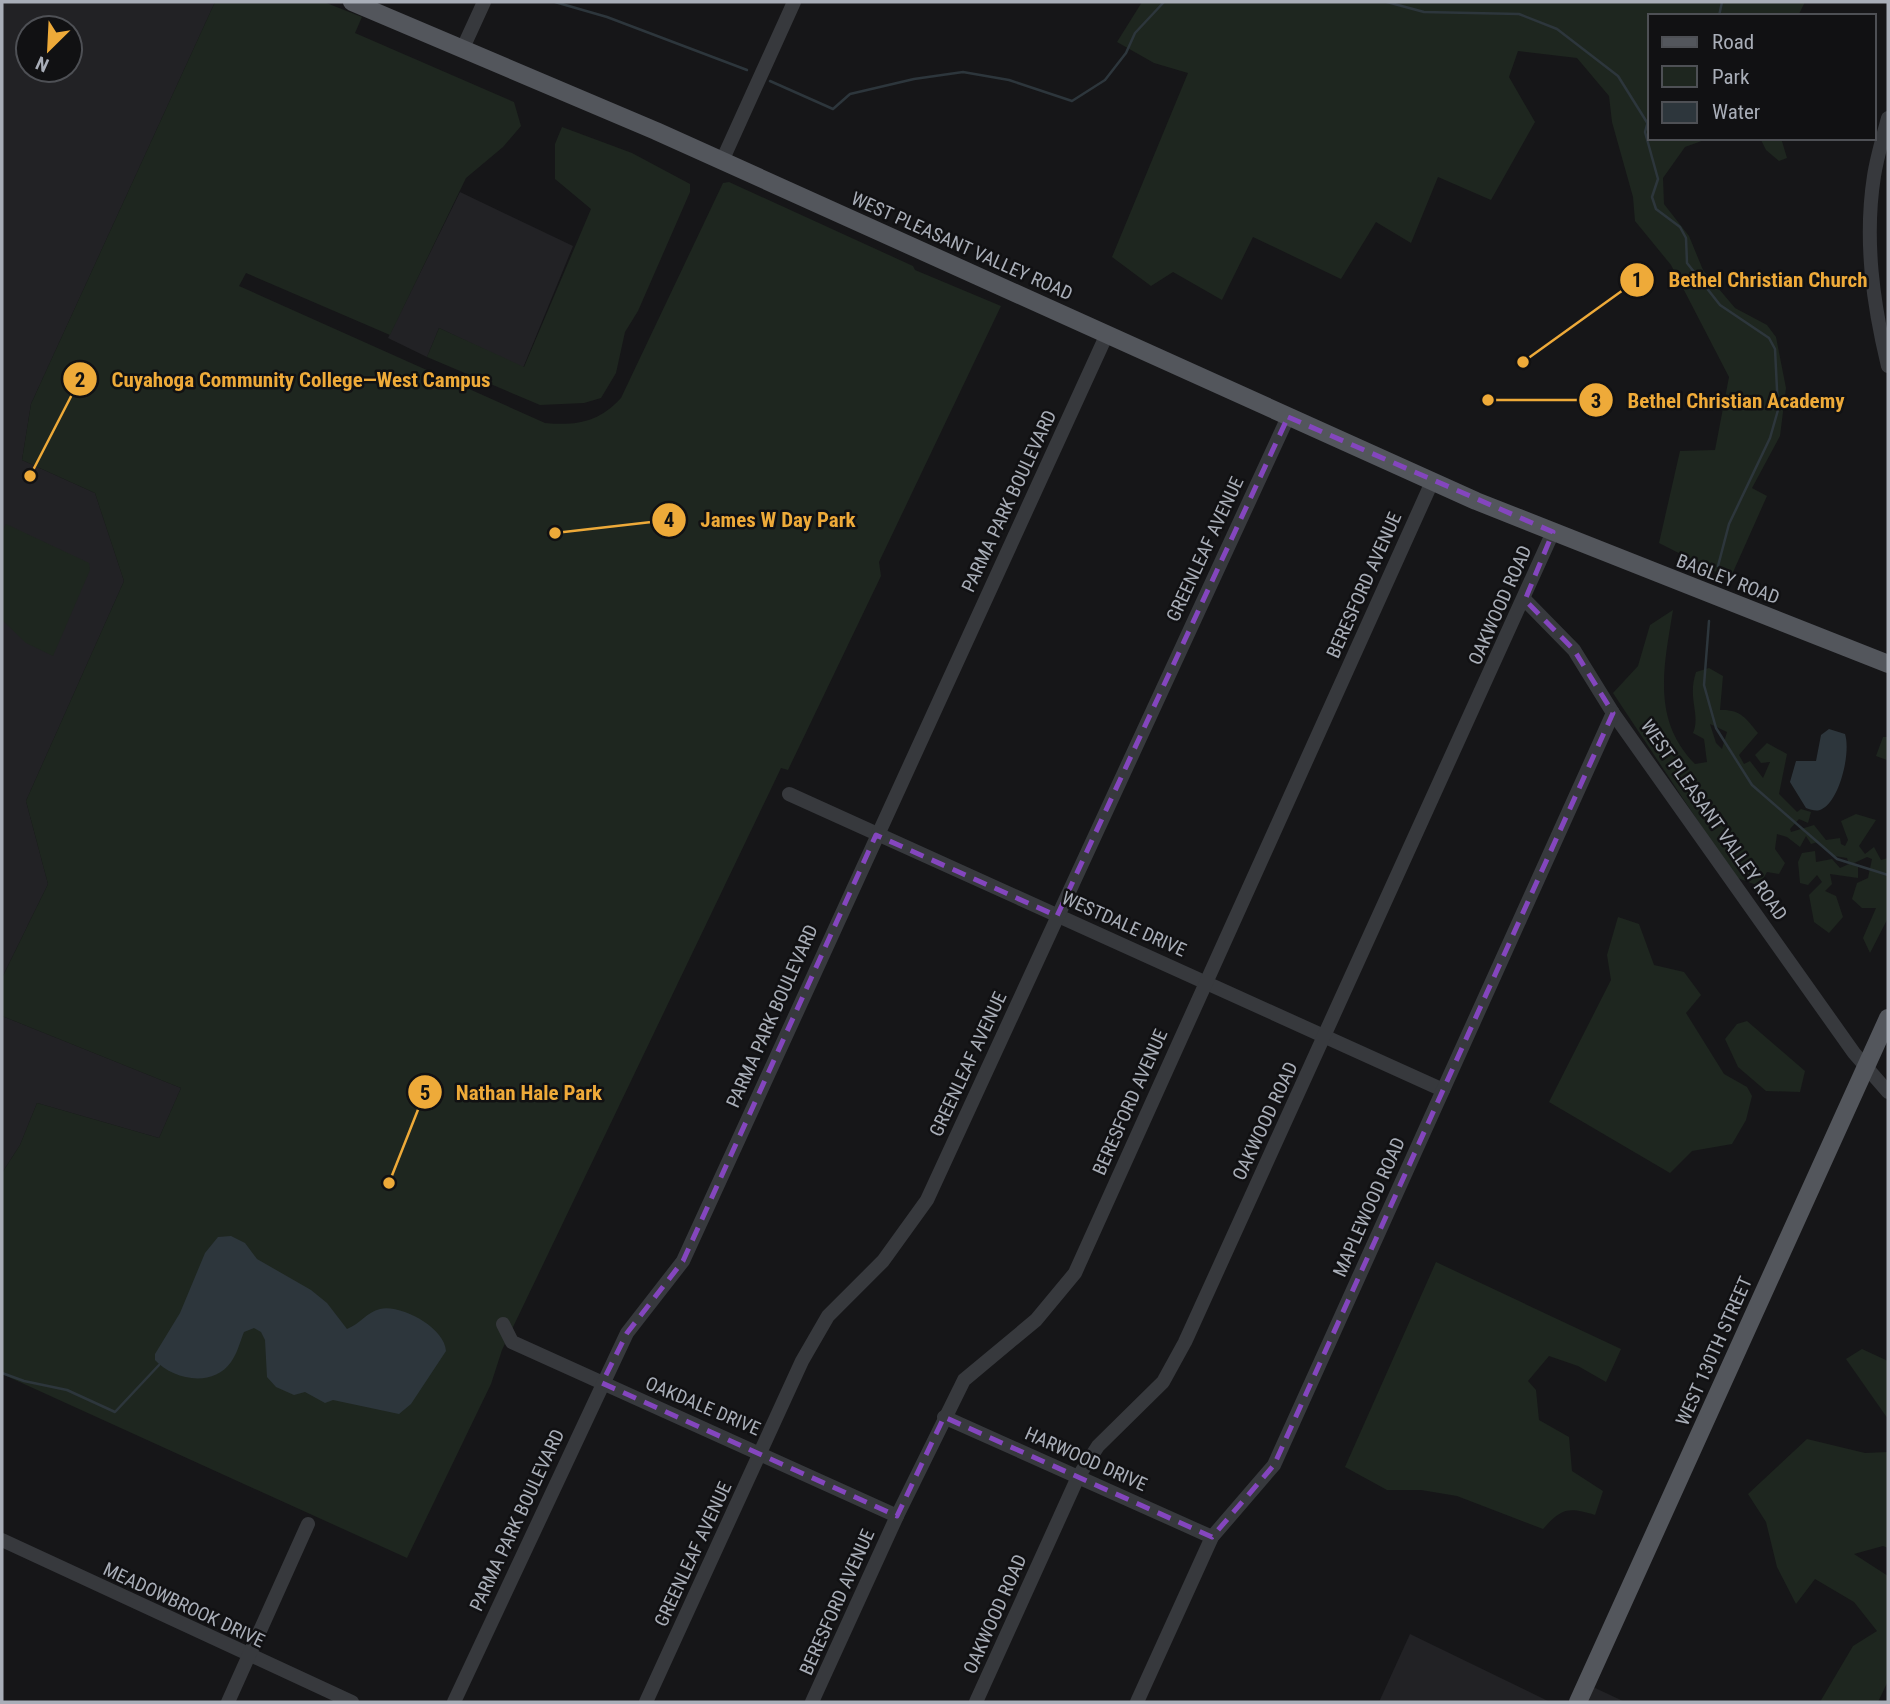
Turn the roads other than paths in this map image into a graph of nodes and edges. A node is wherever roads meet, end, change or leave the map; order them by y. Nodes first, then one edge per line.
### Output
1 (352, 2) edge
2 (484, 2) edge
3 (794, 2) edge
4 (463, 50) junction
5 (1888, 118) edge
6 (722, 161) junction
7 (1107, 334) junction
8 (1888, 366) edge
9 (1288, 417) junction
10 (1432, 482) junction
11 (1553, 532) junction
12 (1525, 600) junction
13 (1888, 664) edge
14 (1613, 713) junction
15 (789, 794) dead end
16 (876, 835) junction
17 (1057, 916) junction
18 (1205, 981) junction
19 (1888, 1018) edge
20 (1326, 1034) junction
21 (1865, 1068) junction
22 (1443, 1090) junction
23 (1888, 1092) edge
24 (503, 1324) dead end
25 (602, 1383) junction
26 (944, 1418) junction
27 (762, 1452) junction
28 (1078, 1477) junction
29 (897, 1516) junction
30 (308, 1524) dead end
31 (1212, 1537) junction
32 (2, 1541) edge
33 (249, 1656) junction
34 (228, 1702) edge
35 (352, 1702) edge
36 (454, 1702) edge
37 (646, 1702) edge
38 (812, 1702) edge
39 (976, 1702) edge
40 (1137, 1702) edge
41 (1578, 1702) edge

1 - 4 main road, WEST PLEASANT VALLEY ROAD
2 - 4 street
3 - 6 street
4 - 6 main road, WEST PLEASANT VALLEY ROAD
5 - 8 street
6 - 7 main road, WEST PLEASANT VALLEY ROAD
7 - 9 main road, WEST PLEASANT VALLEY ROAD
7 - 16 street, PARMA PARK BOULEVARD
9 - 10 main road, WEST PLEASANT VALLEY ROAD
9 - 17 street, GREENLEAF AVENUE
10 - 11 main road, WEST PLEASANT VALLEY ROAD
10 - 18 street, BERESFORD AVENUE
11 - 12 street, OAKWOOD ROAD
11 - 13 main road, BAGLEY ROAD
12 - 14 street, WEST PLEASANT VALLEY ROAD
12 - 20 street, OAKWOOD ROAD
14 - 21 street, WEST PLEASANT VALLEY ROAD
14 - 22 street, MAPLEWOOD ROAD
15 - 16 street, WESTDALE DRIVE
16 - 17 street, WESTDALE DRIVE
16 - 25 street, PARMA PARK BOULEVARD
17 - 18 street, WESTDALE DRIVE
17 - 27 street, GREENLEAF AVENUE
18 - 20 street, WESTDALE DRIVE
18 - 26 street, BERESFORD AVENUE
19 - 21 main road, WEST 130TH STREET
20 - 22 street, WESTDALE DRIVE
20 - 28 street, OAKWOOD ROAD
21 - 23 street, WEST PLEASANT VALLEY ROAD
21 - 41 main road, WEST 130TH STREET
22 - 31 street, MAPLEWOOD ROAD
24 - 25 street, OAKDALE DRIVE
25 - 27 street, OAKDALE DRIVE
25 - 36 street, PARMA PARK BOULEVARD
26 - 28 street, HARWOOD DRIVE
26 - 29 street, BERESFORD AVENUE
27 - 29 street, OAKDALE DRIVE
27 - 37 street, GREENLEAF AVENUE
28 - 31 street, HARWOOD DRIVE
28 - 39 street, OAKWOOD ROAD
29 - 38 street, BERESFORD AVENUE
30 - 33 street
31 - 40 street, MAPLEWOOD ROAD
32 - 33 street, MEADOWBROOK DRIVE
33 - 34 street
33 - 35 street, MEADOWBROOK DRIVE

